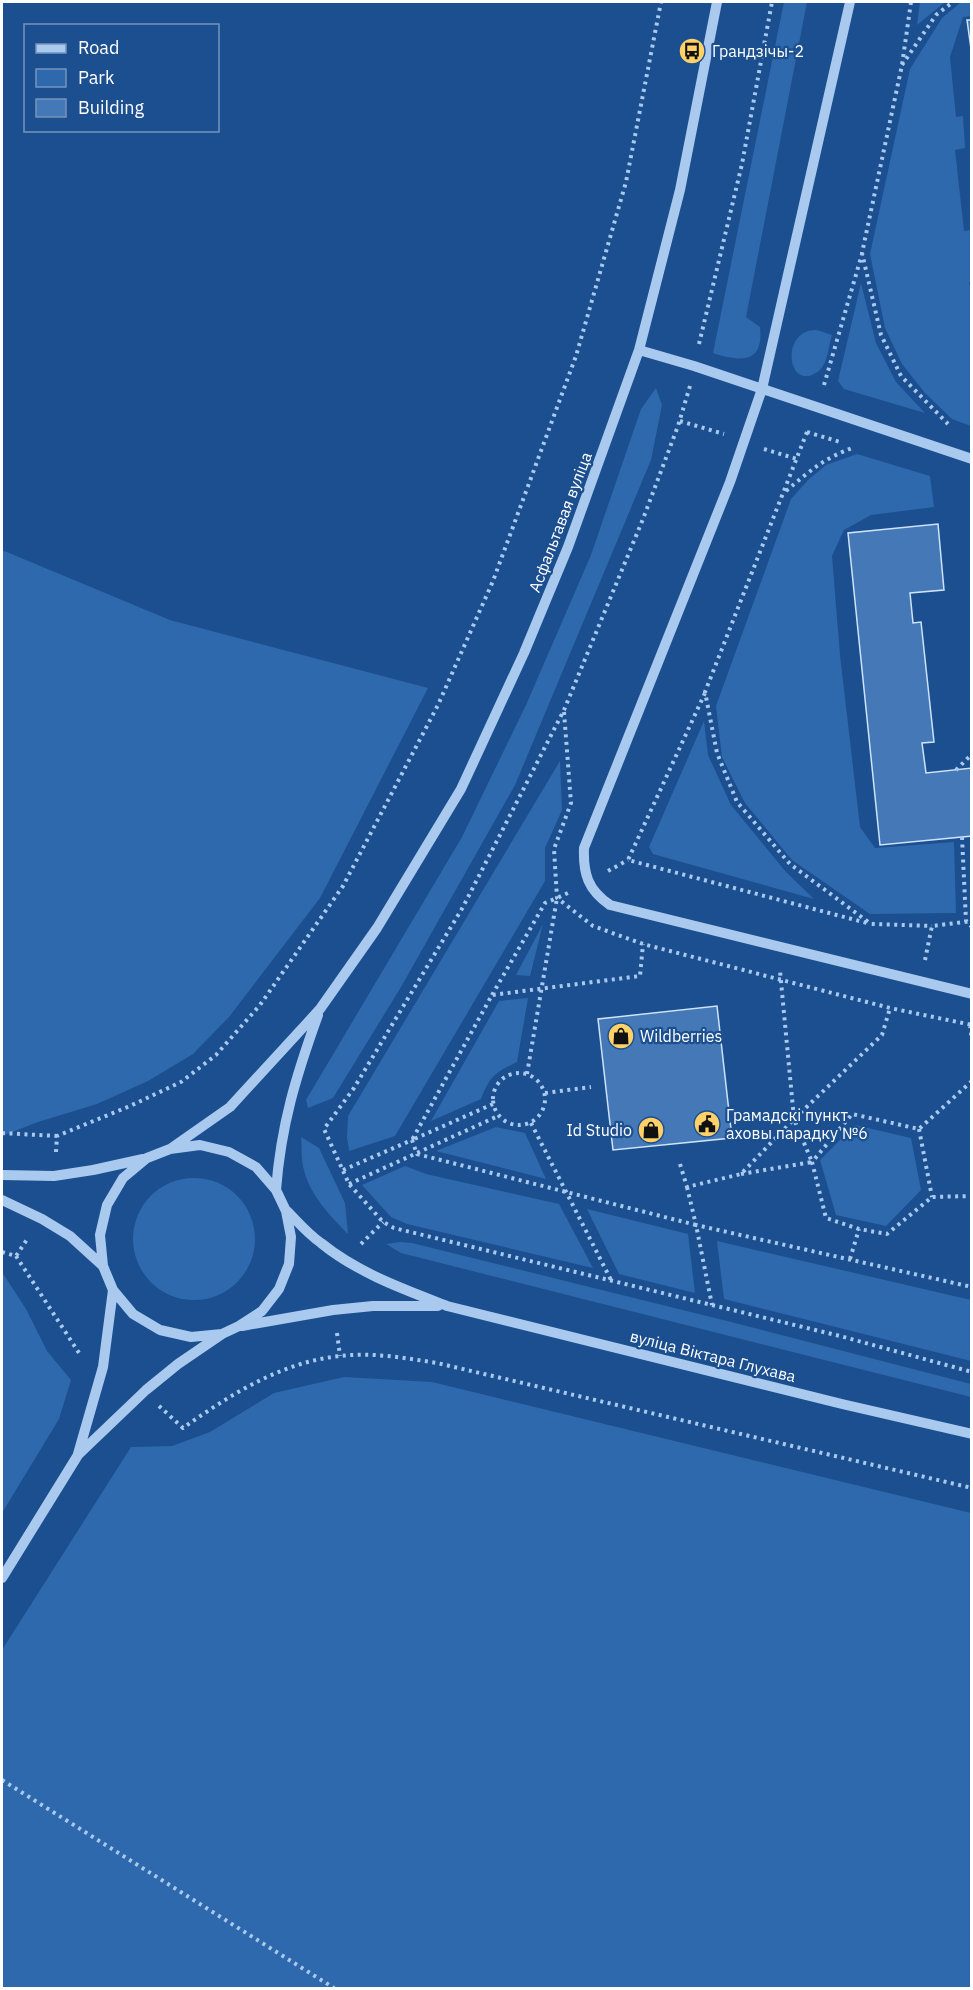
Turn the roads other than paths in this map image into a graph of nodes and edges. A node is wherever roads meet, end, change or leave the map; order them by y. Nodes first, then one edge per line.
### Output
1 (717, 2) edge
2 (850, 2) edge
3 (639, 350) junction
4 (762, 389) junction
5 (972, 459) edge
6 (972, 994) edge
7 (320, 1009) junction
8 (170, 1149) junction
9 (147, 1158) junction
10 (2, 1175) edge
11 (276, 1190) junction
12 (2, 1200) edge
13 (286, 1211) junction
14 (103, 1266) junction
15 (113, 1290) junction
16 (447, 1306) junction
17 (239, 1326) junction
18 (222, 1334) junction
19 (972, 1434) edge
20 (78, 1455) junction
21 (2, 1578) edge

1 - 3 street, Асфальтавая вуліца
2 - 4 street
3 - 4 street
3 - 7 street, Асфальтавая вуліца
4 - 5 street
4 - 6 street
7 - 8 street, Асфальтавая вуліца
7 - 11 street, Асфальтавая вуліца
8 - 9 street
8 - 11 street
9 - 10 street
9 - 14 street
11 - 13 street
12 - 14 street
13 - 16 street, вуліца Віктара Глухава
13 - 17 street
14 - 15 street
15 - 18 street
15 - 20 street
16 - 17 street, вуліца Віктара Глухава
16 - 19 street, вуліца Віктара Глухава
17 - 18 street
18 - 20 street
20 - 21 street

